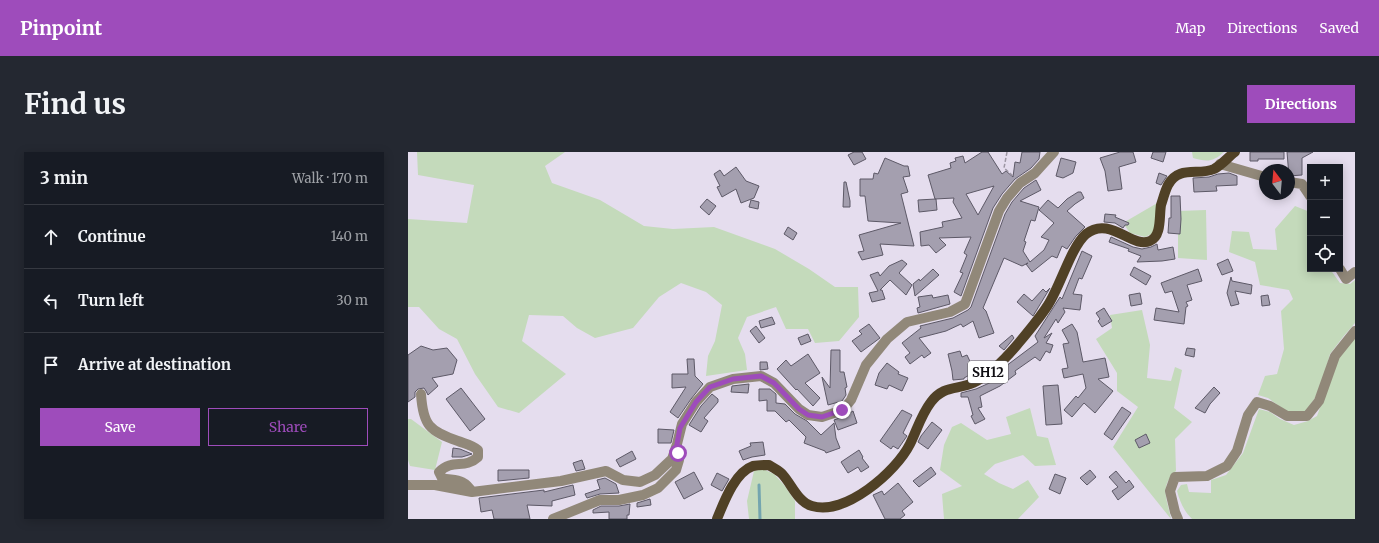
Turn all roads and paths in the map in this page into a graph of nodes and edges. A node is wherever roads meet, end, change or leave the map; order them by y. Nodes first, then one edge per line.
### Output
1 (1007, 152) edge
2 (1054, 152) edge
3 (1235, 152) edge
4 (1220, 164) junction
5 (1259, 175) edge
6 (1020, 183) junction
7 (1295, 183) edge
8 (1307, 192) edge
9 (1342, 272) edge
10 (1355, 272) edge
11 (1355, 331) edge
12 (421, 394) dead end
13 (677, 444) junction
14 (408, 485) edge
15 (472, 492) junction
16 (553, 519) edge
17 (718, 519) edge
18 (1178, 519) edge

1 - 6 path
2 - 6 street
3 - 4 main road, SH12
4 - 5 street
4 - 17 main road, SH12
6 - 13 street
7 - 8 street
9 - 10 street
11 - 18 street
12 - 15 street
13 - 15 street
13 - 16 street
14 - 15 street

